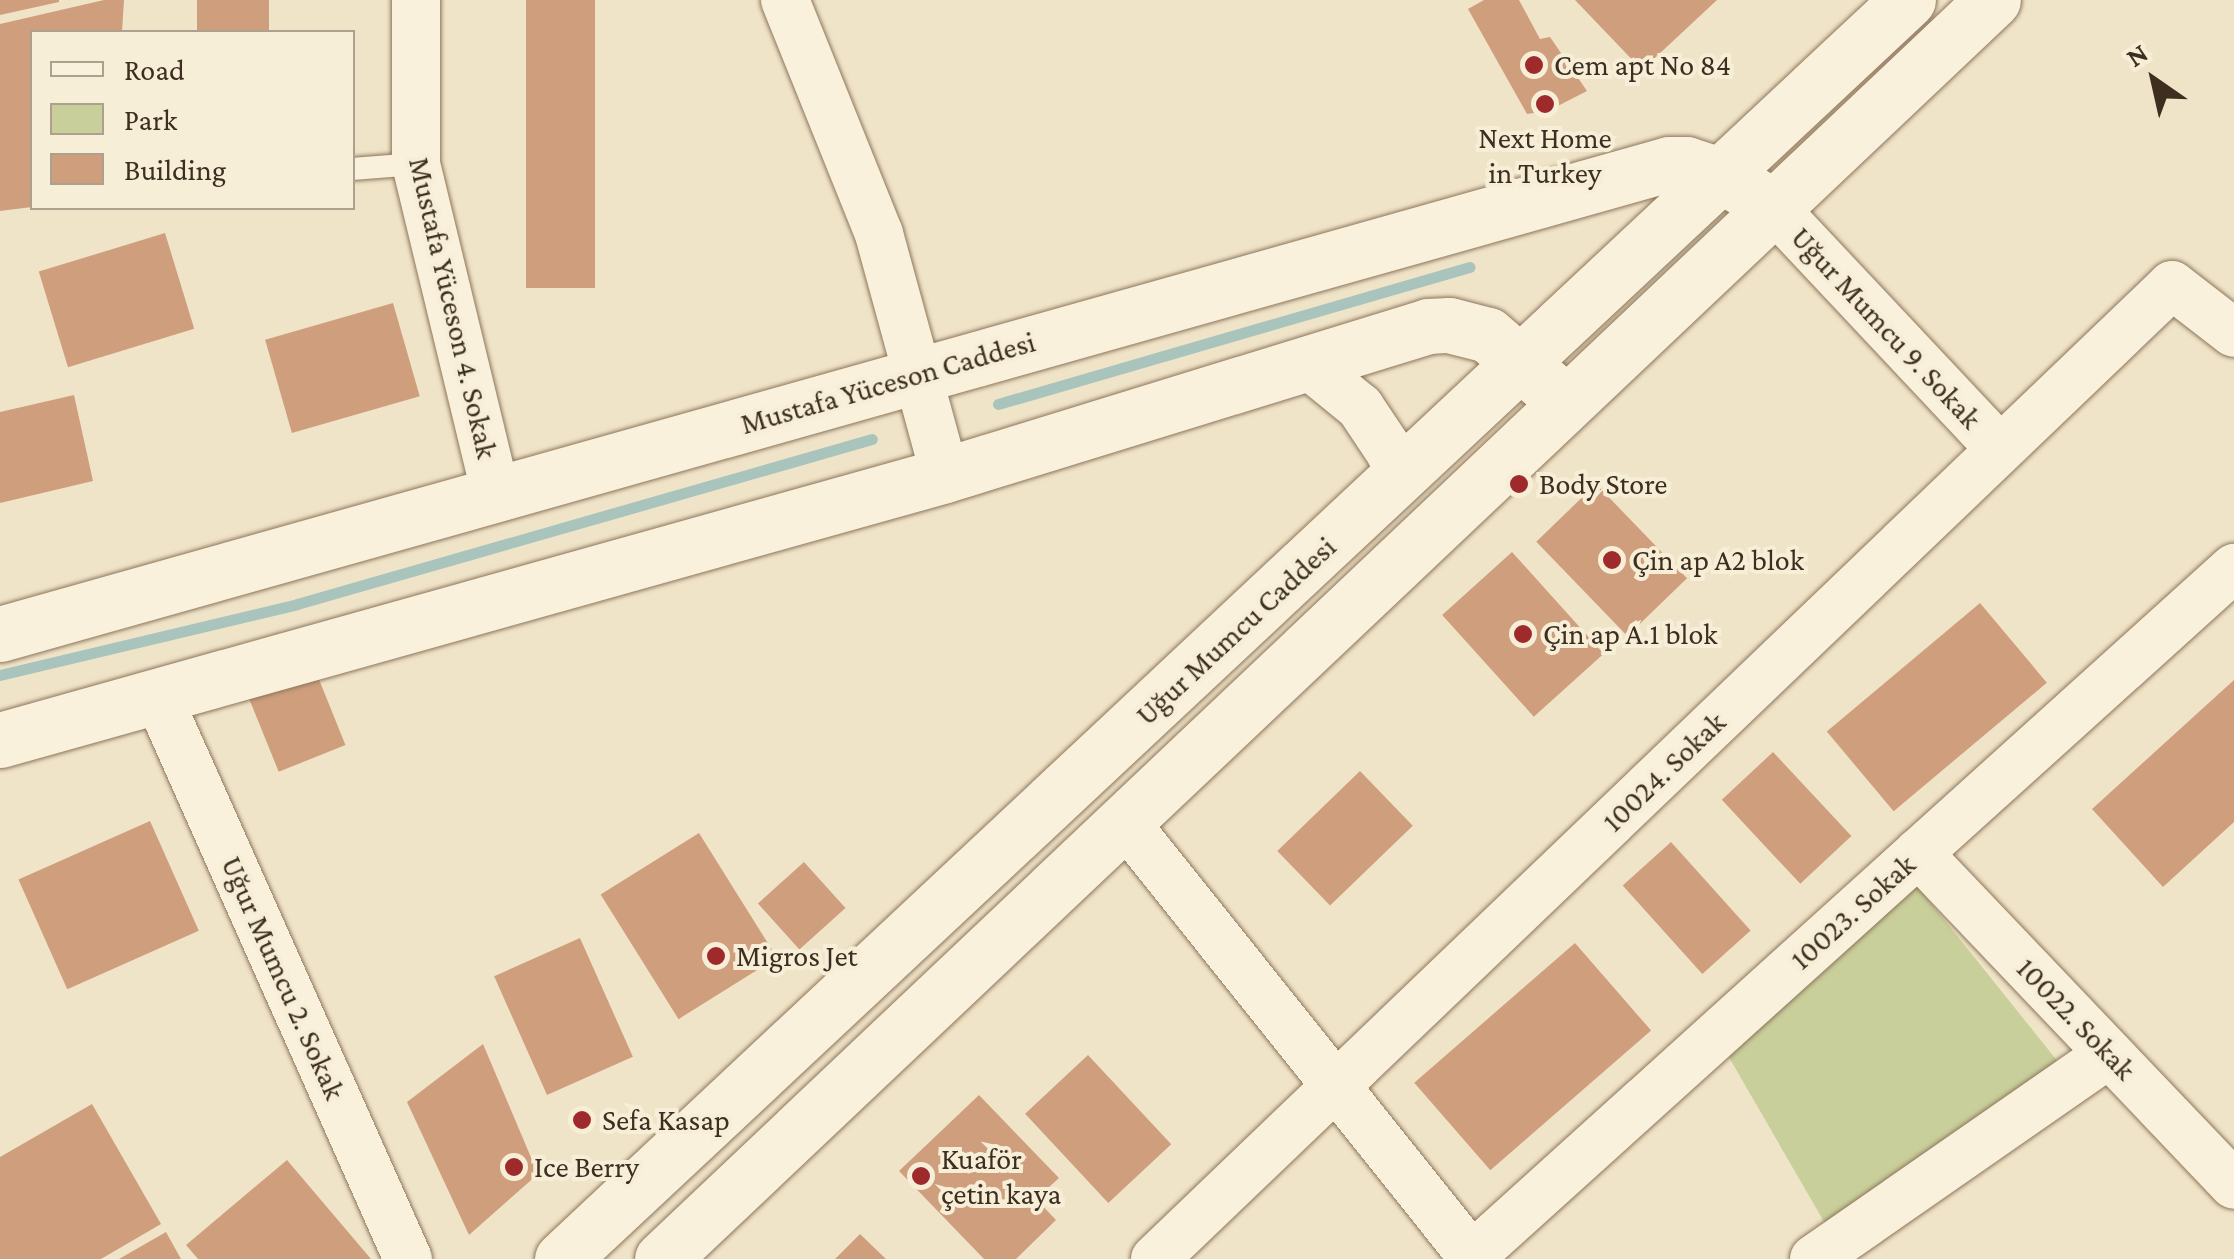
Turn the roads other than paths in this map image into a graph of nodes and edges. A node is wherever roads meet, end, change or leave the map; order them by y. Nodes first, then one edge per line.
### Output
1 (416, 0) edge
2 (785, 0) edge
3 (1908, 0) edge
4 (1993, 0) edge
5 (416, 164) junction
6 (355, 169) edge
7 (1723, 176) junction
8 (1772, 206) junction
9 (2234, 333) edge
10 (1306, 363) junction
11 (1523, 363) junction
12 (918, 374) junction
13 (1564, 403) junction
14 (2000, 449) junction
15 (945, 475) junction
16 (1401, 477) junction
17 (496, 495) junction
18 (2234, 568) edge
19 (0, 634) edge
20 (158, 697) junction
21 (0, 740) edge
22 (1125, 822) junction
23 (1918, 854) junction
24 (2109, 1054) junction
25 (1338, 1084) junction
26 (2234, 1185) edge
27 (1473, 1258) edge
28 (408, 1259) edge
29 (562, 1259) edge
30 (662, 1259) edge
31 (1155, 1259) edge
32 (1814, 1259) edge

1 - 5 street, Mustafa Yüceson 4. Sokak
2 - 12 street
3 - 7 main road, Uğur Mumcu Caddesi
4 - 8 main road, Uğur Mumcu Caddesi
5 - 6 lane
5 - 17 street, Mustafa Yüceson 4. Sokak
7 - 8 main road, Mustafa Yüceson Caddesi
7 - 11 main road, Uğur Mumcu Caddesi
7 - 12 main road, Mustafa Yüceson Caddesi
8 - 13 main road, Uğur Mumcu Caddesi
8 - 14 street, Uğur Mumcu 9. Sokak
9 - 14 street, 10024. Sokak
10 - 11 main road
10 - 15 main road
10 - 16 street
11 - 13 main road
11 - 16 main road, Uğur Mumcu Caddesi
12 - 15 street
12 - 17 main road, Mustafa Yüceson Caddesi
13 - 22 main road, Uğur Mumcu Caddesi
14 - 25 street, 10024. Sokak
15 - 20 main road
16 - 29 main road, Uğur Mumcu Caddesi
17 - 19 main road, Mustafa Yüceson Caddesi
18 - 23 street, 10023. Sokak
20 - 21 main road
20 - 28 street, Uğur Mumcu 2. Sokak
22 - 25 street
22 - 30 main road, Uğur Mumcu Caddesi
23 - 24 street, 10022. Sokak
23 - 27 street, 10023. Sokak
24 - 26 street, 10022. Sokak
24 - 32 street
25 - 27 street
25 - 31 street, 10024. Sokak

